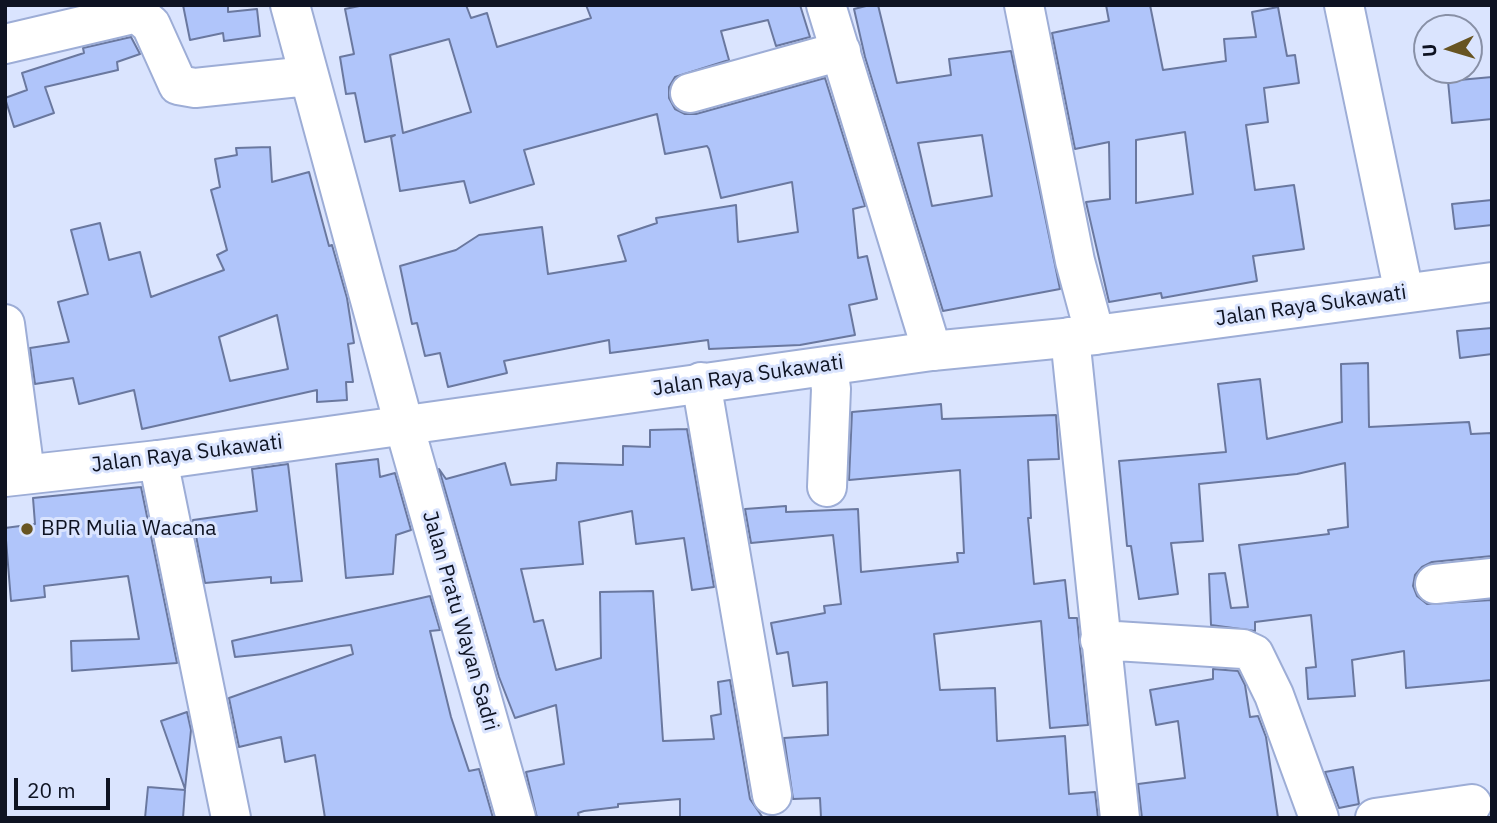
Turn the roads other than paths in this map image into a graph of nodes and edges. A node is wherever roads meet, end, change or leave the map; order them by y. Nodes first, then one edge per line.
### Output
1 (290, 5) edge
2 (826, 5) edge
3 (1024, 5) edge
4 (1344, 5) edge
5 (5, 44) edge
6 (841, 51) junction
7 (308, 76) junction
8 (690, 93) dead end
9 (1492, 282) edge
10 (1404, 293) junction
11 (5, 324) edge
12 (1083, 336) junction
13 (932, 351) junction
14 (828, 366) junction
15 (701, 382) junction
16 (404, 425) junction
17 (158, 460) junction
18 (15, 475) edge
19 (827, 487) dead end
20 (1492, 578) edge
21 (1435, 584) dead end
22 (1100, 640) junction
23 (772, 794) dead end
24 (1472, 804) dead end
25 (230, 818) edge
26 (516, 818) edge
27 (1120, 818) edge
28 (1319, 818) edge
29 (1375, 818) edge

1 - 7 main road, Jalan Pratu Wayan Sadri
2 - 6 main road
3 - 12 main road
4 - 10 main road
5 - 7 main road
6 - 8 main road
6 - 13 main road
7 - 16 main road, Jalan Pratu Wayan Sadri
9 - 10 main road, Jalan Raya Sukawati
10 - 12 main road, Jalan Raya Sukawati
11 - 18 main road
12 - 13 main road, Jalan Raya Sukawati
12 - 22 main road
13 - 14 main road, Jalan Raya Sukawati
14 - 15 main road, Jalan Raya Sukawati
14 - 19 main road
15 - 16 main road, Jalan Raya Sukawati
15 - 23 main road
16 - 17 main road, Jalan Raya Sukawati
16 - 26 main road, Jalan Pratu Wayan Sadri
17 - 18 main road, Jalan Raya Sukawati
17 - 25 main road
20 - 21 main road
22 - 27 main road
22 - 28 main road
24 - 29 main road

